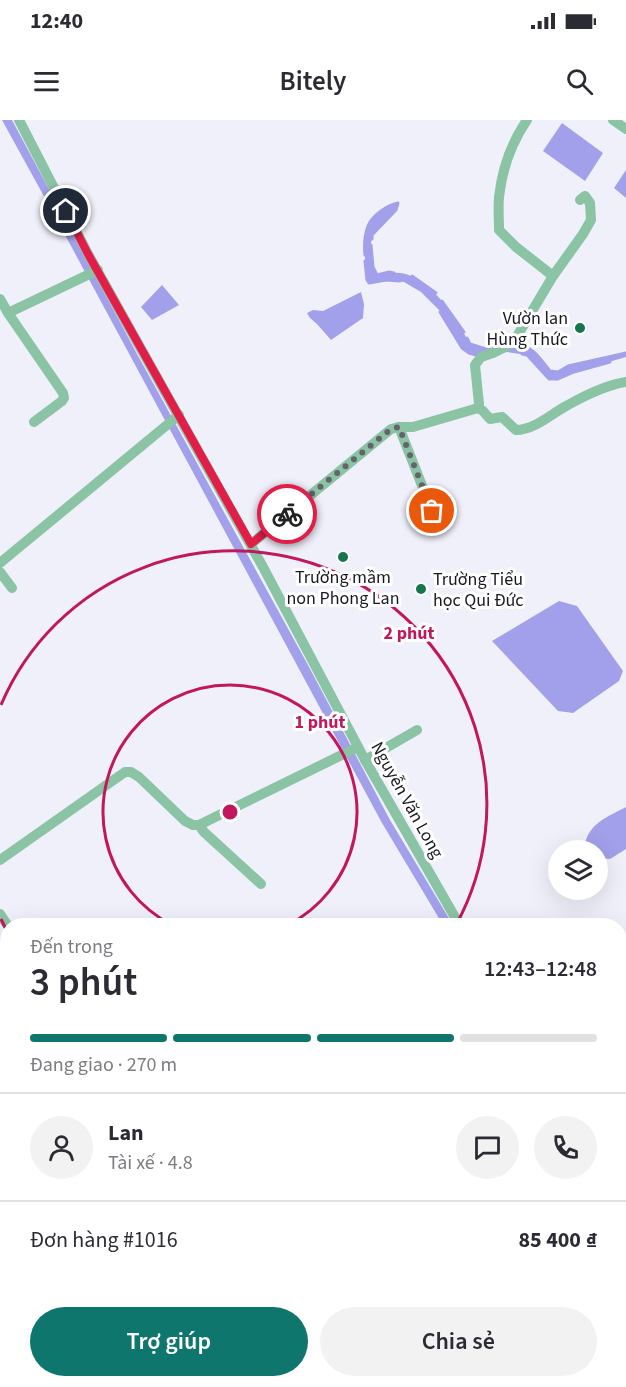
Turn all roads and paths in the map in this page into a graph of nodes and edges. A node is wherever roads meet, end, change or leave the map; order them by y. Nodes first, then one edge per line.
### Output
1 (19, 120) edge
2 (527, 120) edge
3 (613, 120) edge
4 (626, 129) edge
5 (580, 200) dead end
6 (98, 270) junction
7 (553, 276) junction
8 (0, 298) edge
9 (8, 313) junction
10 (626, 382) edge
11 (478, 408) junction
12 (179, 415) junction
13 (34, 422) dead end
14 (399, 427) junction
15 (445, 505) dead end
16 (251, 544) junction
17 (0, 562) edge
18 (0, 572) edge
19 (12, 588) dead end
20 (417, 730) dead end
21 (358, 747) junction
22 (365, 760) junction
23 (199, 825) junction
24 (0, 860) edge
25 (261, 884) dead end
26 (455, 918) edge

1 - 6 street, Nguyễn Văn Long
2 - 7 street
3 - 4 street
5 - 7 street
6 - 9 street
6 - 12 street, Nguyễn Văn Long
7 - 11 street
8 - 9 street
9 - 13 street
10 - 11 street
11 - 14 street
12 - 16 street, Nguyễn Văn Long
12 - 17 street
14 - 15 street
14 - 16 street
16 - 21 street, Nguyễn Văn Long
18 - 19 street
20 - 22 street
21 - 22 street, Nguyễn Văn Long
21 - 23 street
22 - 26 street, Nguyễn Văn Long
23 - 24 street
23 - 25 street

